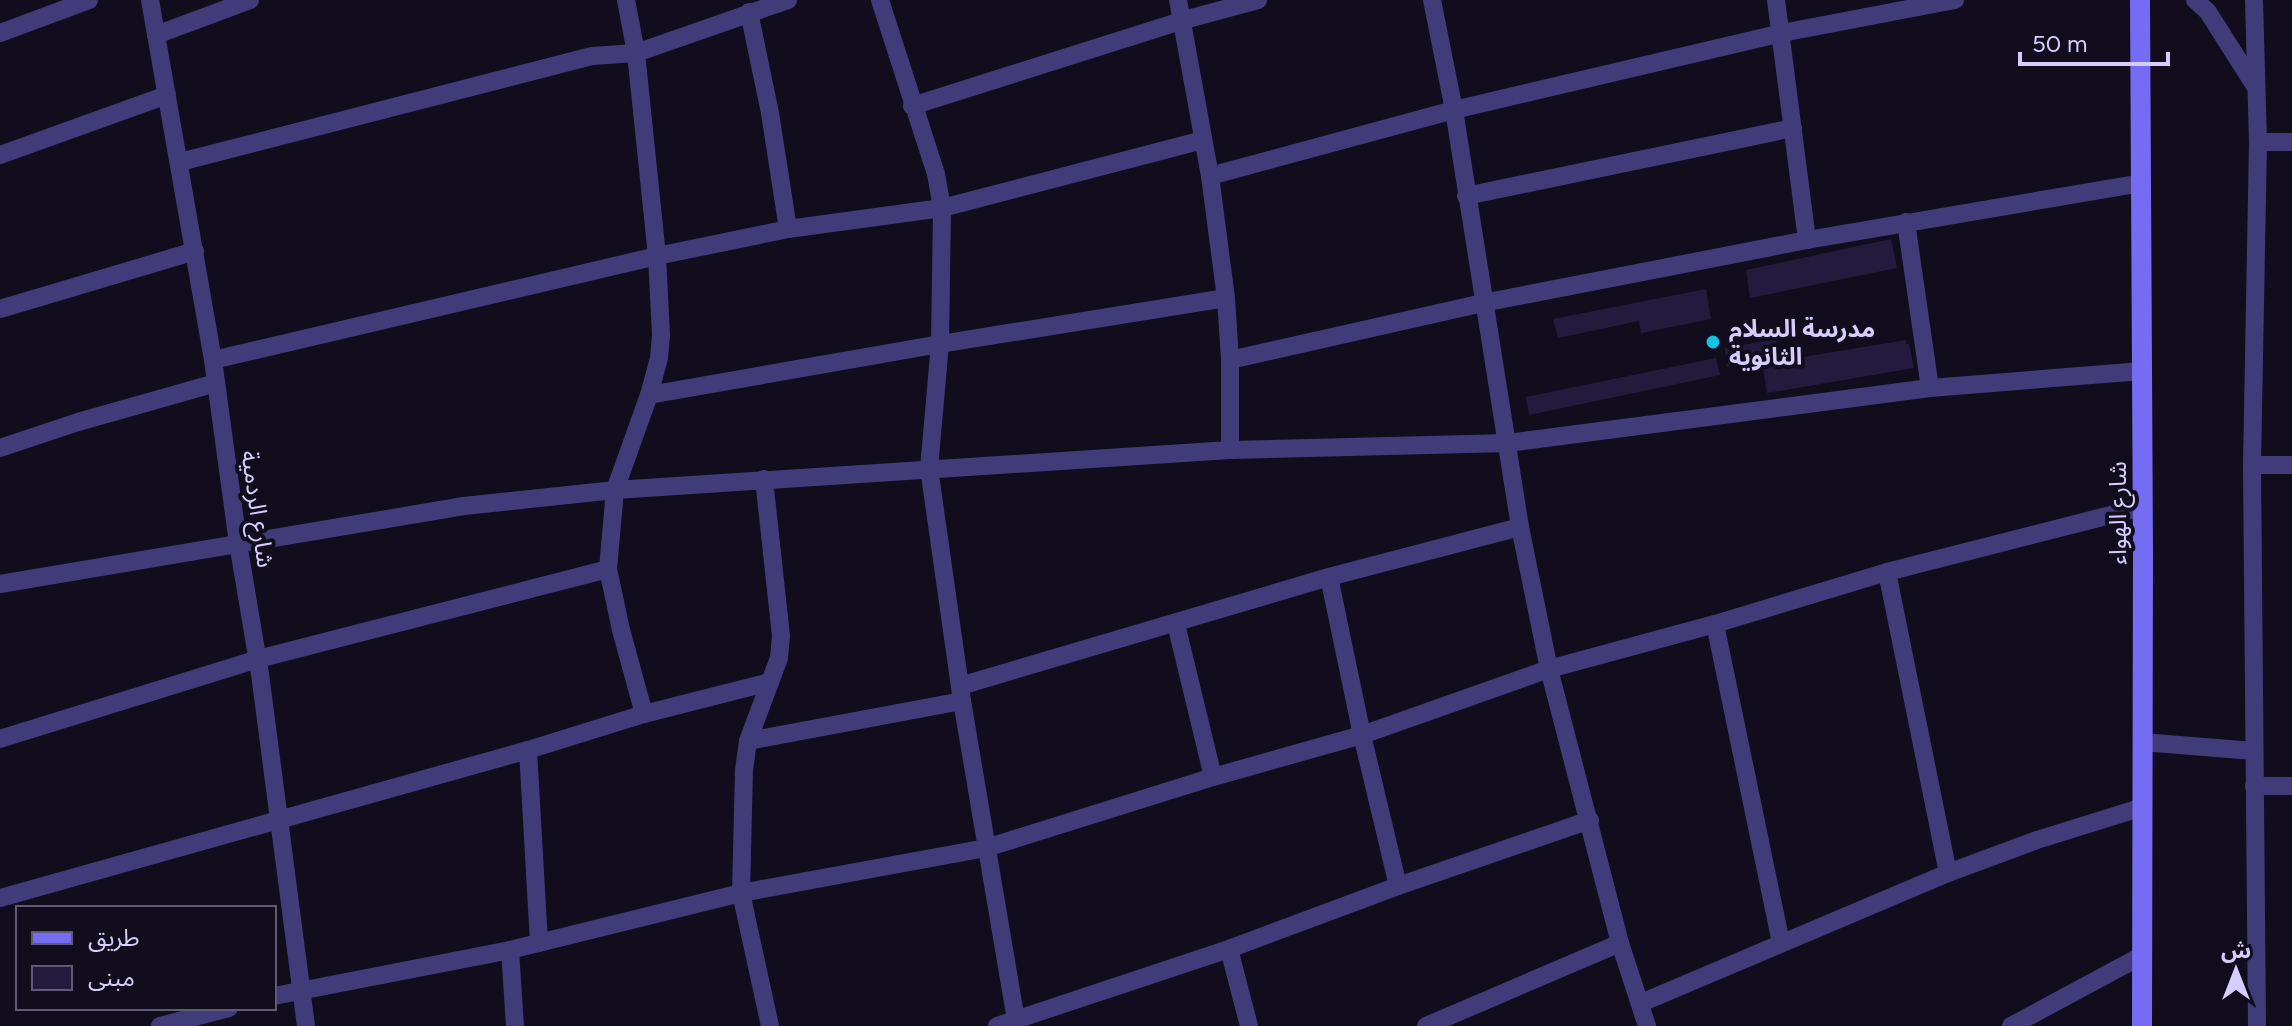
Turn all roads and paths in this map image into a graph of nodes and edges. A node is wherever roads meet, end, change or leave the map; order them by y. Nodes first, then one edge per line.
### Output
1 (89, 0) edge
2 (150, 0) edge
3 (250, 0) edge
4 (626, 0) edge
5 (788, 0) edge
6 (880, 0) edge
7 (1178, 0) edge
8 (1258, 0) edge
9 (1432, 0) edge
10 (1776, 0) edge
11 (1955, 0) edge
12 (2140, 0) edge
13 (2195, 0) edge
14 (2254, 0) edge
15 (749, 12) junction
16 (1184, 20) junction
17 (0, 33) edge
18 (1782, 33) junction
19 (156, 35) junction
20 (636, 53) junction
21 (2256, 89) junction
22 (167, 95) junction
23 (912, 106) junction
24 (1454, 110) junction
25 (1793, 128) junction
26 (1203, 140) junction
27 (2258, 142) junction
28 (2292, 142) edge
29 (0, 155) edge
30 (180, 162) junction
31 (1210, 176) junction
32 (2142, 183) junction
33 (1466, 196) junction
34 (942, 208) junction
35 (1906, 222) junction
36 (788, 229) junction
37 (1807, 240) junction
38 (195, 251) junction
39 (657, 256) junction
40 (1226, 298) junction
41 (1483, 303) junction
42 (0, 309) edge
43 (940, 344) junction
44 (213, 360) junction
45 (1230, 360) junction
46 (2142, 371) junction
47 (216, 383) junction
48 (1930, 388) junction
49 (649, 395) junction
50 (1508, 443) junction
51 (0, 448) edge
52 (1230, 450) junction
53 (2252, 465) junction
54 (2292, 465) edge
55 (929, 468) junction
56 (764, 479) junction
57 (615, 490) junction
58 (2142, 507) junction
59 (1520, 527) junction
60 (238, 543) junction
61 (608, 569) junction
62 (1887, 572) junction
63 (1329, 577) junction
64 (0, 584) edge
65 (1176, 624) junction
66 (1715, 624) junction
67 (258, 659) junction
68 (1549, 669) junction
69 (770, 682) junction
70 (961, 694) junction
71 (644, 714) junction
72 (1362, 735) junction
73 (0, 739) edge
74 (748, 741) junction
75 (2142, 742) junction
76 (528, 750) junction
77 (2254, 751) junction
78 (1213, 777) junction
79 (2254, 786) junction
80 (2292, 786) edge
81 (2143, 807) junction
82 (280, 818) junction
83 (1590, 820) junction
84 (986, 848) junction
85 (1948, 873) junction
86 (1398, 886) junction
87 (741, 893) junction
88 (0, 898) edge
89 (539, 943) junction
90 (1620, 943) junction
91 (1781, 943) junction
92 (1229, 949) junction
93 (510, 950) junction
94 (2143, 955) junction
95 (300, 989) junction
96 (276, 995) edge
97 (1641, 1003) junction
98 (221, 1010) edge
99 (1016, 1022) edge
100 (160, 1026) edge
101 (306, 1026) edge
102 (515, 1026) edge
103 (770, 1026) edge
104 (997, 1026) edge
105 (1249, 1026) edge
106 (1426, 1026) edge
107 (1647, 1026) edge
108 (2011, 1026) edge
109 (2142, 1026) edge
110 (2257, 1026) edge

1 - 17 street
2 - 19 street, شارع الردمية
3 - 19 street
4 - 20 street
5 - 15 street
6 - 23 street
7 - 16 street
8 - 16 street
9 - 24 street
10 - 18 street
11 - 18 street
12 - 32 street, شارع الهواء
13 - 21 street
14 - 21 street
15 - 20 street
15 - 36 street
16 - 23 street
16 - 26 street
18 - 24 street
18 - 25 street
19 - 22 street, شارع الردمية
20 - 30 street
20 - 39 street
21 - 27 street
22 - 29 street
22 - 30 street, شارع الردمية
23 - 34 street
24 - 31 street
24 - 33 street
25 - 33 street
25 - 37 street
26 - 31 street
26 - 34 street
27 - 28 street
27 - 53 street
30 - 38 street, شارع الردمية
31 - 40 street
32 - 35 street
32 - 46 street, شارع الهواء
33 - 41 street
34 - 36 street
34 - 43 street
35 - 37 street
35 - 48 street
36 - 39 street
37 - 41 street
38 - 42 street
38 - 44 street, شارع الردمية
39 - 44 street
39 - 49 street
40 - 43 street
40 - 45 street
41 - 45 street
41 - 50 street
43 - 49 street
43 - 55 street
44 - 47 street, شارع الردمية
45 - 52 street
46 - 48 street
46 - 58 street, شارع الهواء
47 - 51 street
47 - 60 street, شارع الردمية
48 - 50 street
49 - 57 street
50 - 52 street
50 - 59 street
52 - 55 street
53 - 54 street
53 - 77 street
55 - 56 street
55 - 70 street
56 - 57 street
56 - 69 street
57 - 60 street
57 - 61 street
58 - 62 street
58 - 75 street, شارع الهواء
59 - 63 street
59 - 68 street
60 - 64 street
60 - 67 street, شارع الردمية
61 - 67 street
61 - 71 street
62 - 66 street
62 - 85 street
63 - 65 street
63 - 72 street
65 - 70 street
65 - 78 street
66 - 68 street
66 - 91 street
67 - 73 street
67 - 82 street, شارع الردمية
68 - 72 street
68 - 83 street
69 - 71 street
69 - 74 street
70 - 74 street
70 - 84 street
71 - 76 street
72 - 78 street
72 - 86 street
74 - 87 street
75 - 77 street
75 - 81 street, شارع الهواء
76 - 82 street
76 - 89 street
77 - 79 street
78 - 84 street
79 - 80 street
79 - 110 street
81 - 85 street
81 - 94 street, شارع الهواء
82 - 88 street
82 - 95 street, شارع الردمية
83 - 86 street
83 - 90 street
84 - 87 street
84 - 99 street
85 - 91 street
86 - 92 street
87 - 89 street
87 - 103 street
89 - 93 street
90 - 97 street
90 - 106 street
91 - 97 street
92 - 99 street
92 - 105 street
93 - 95 street
93 - 102 street
94 - 108 street
94 - 109 street, شارع الهواء
95 - 96 street
95 - 101 street, شارع الردمية
97 - 107 street
98 - 100 street
99 - 104 street

